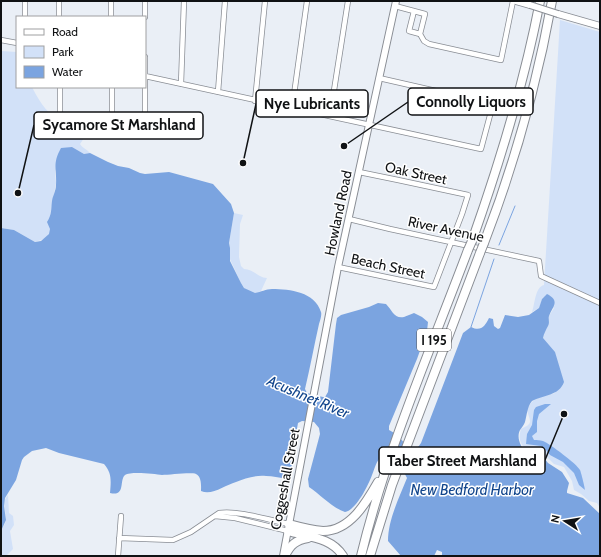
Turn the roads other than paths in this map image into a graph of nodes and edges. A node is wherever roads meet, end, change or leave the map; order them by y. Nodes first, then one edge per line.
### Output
1 (25, 1) edge
2 (59, 1) edge
3 (111, 1) edge
4 (145, 1) edge
5 (184, 1) edge
6 (225, 1) edge
7 (265, 1) edge
8 (307, 1) edge
9 (348, 1) edge
10 (515, 1) edge
11 (540, 1) edge
12 (552, 1) edge
13 (395, 4) edge
14 (414, 11) junction
15 (25, 16) edge
16 (59, 16) edge
17 (111, 16) edge
18 (145, 16) edge
19 (600, 26) edge
20 (420, 34) junction
21 (1, 40) edge
22 (16, 43) edge
23 (146, 76) edge
24 (379, 78) junction
25 (181, 84) junction
26 (60, 88) edge
27 (112, 88) edge
28 (145, 88) edge
29 (218, 92) junction
30 (255, 101) junction
31 (292, 109) junction
32 (60, 115) dead end
33 (112, 115) dead end
34 (330, 116) junction
35 (145, 122) dead end
36 (369, 124) junction
37 (359, 172) junction
38 (349, 219) junction
39 (451, 241) junction
40 (338, 267) junction
41 (600, 303) edge
42 (311, 407) joint
43 (387, 465) junction
44 (384, 506) junction
45 (121, 516) dead end
46 (288, 528) junction
47 (119, 538) junction
48 (318, 538) junction
49 (118, 556) edge
50 (284, 556) edge
51 (343, 556) edge
52 (361, 556) edge
53 (370, 556) edge
54 (374, 556) edge

1 - 15 street
2 - 16 street
3 - 17 street
4 - 18 street
5 - 25 street
6 - 29 street
7 - 30 street
8 - 31 street
9 - 34 street
10 - 19 main road, bridge
10 - 20 street
11 - 43 highway, I 195, bridge
12 - 44 highway, I 195, bridge
13 - 14 street
13 - 24 main road, Howland Road
14 - 20 street
14 - 20 street
21 - 22 street
23 - 25 street
24 - 36 main road, Howland Road
24 - 36 street
25 - 29 street
26 - 32 street
27 - 33 street
28 - 35 street
29 - 30 street
30 - 31 street
31 - 34 street
34 - 36 street
36 - 37 main road, Howland Road
37 - 38 main road, Howland Road
37 - 39 street, Oak Street
38 - 39 street, River Avenue
38 - 40 main road, Howland Road
39 - 40 street, Beach Street
39 - 41 street, River Avenue
40 - 42 main road, Howland Road
42 - 46 main road, Coggeshall Street
43 - 46 highway
43 - 52 highway, I 195
44 - 53 highway, I 195
44 - 54 highway
45 - 47 street
46 - 47 street
46 - 48 highway
46 - 50 main road, Coggeshall Street
47 - 49 street
48 - 50 highway
48 - 51 highway

